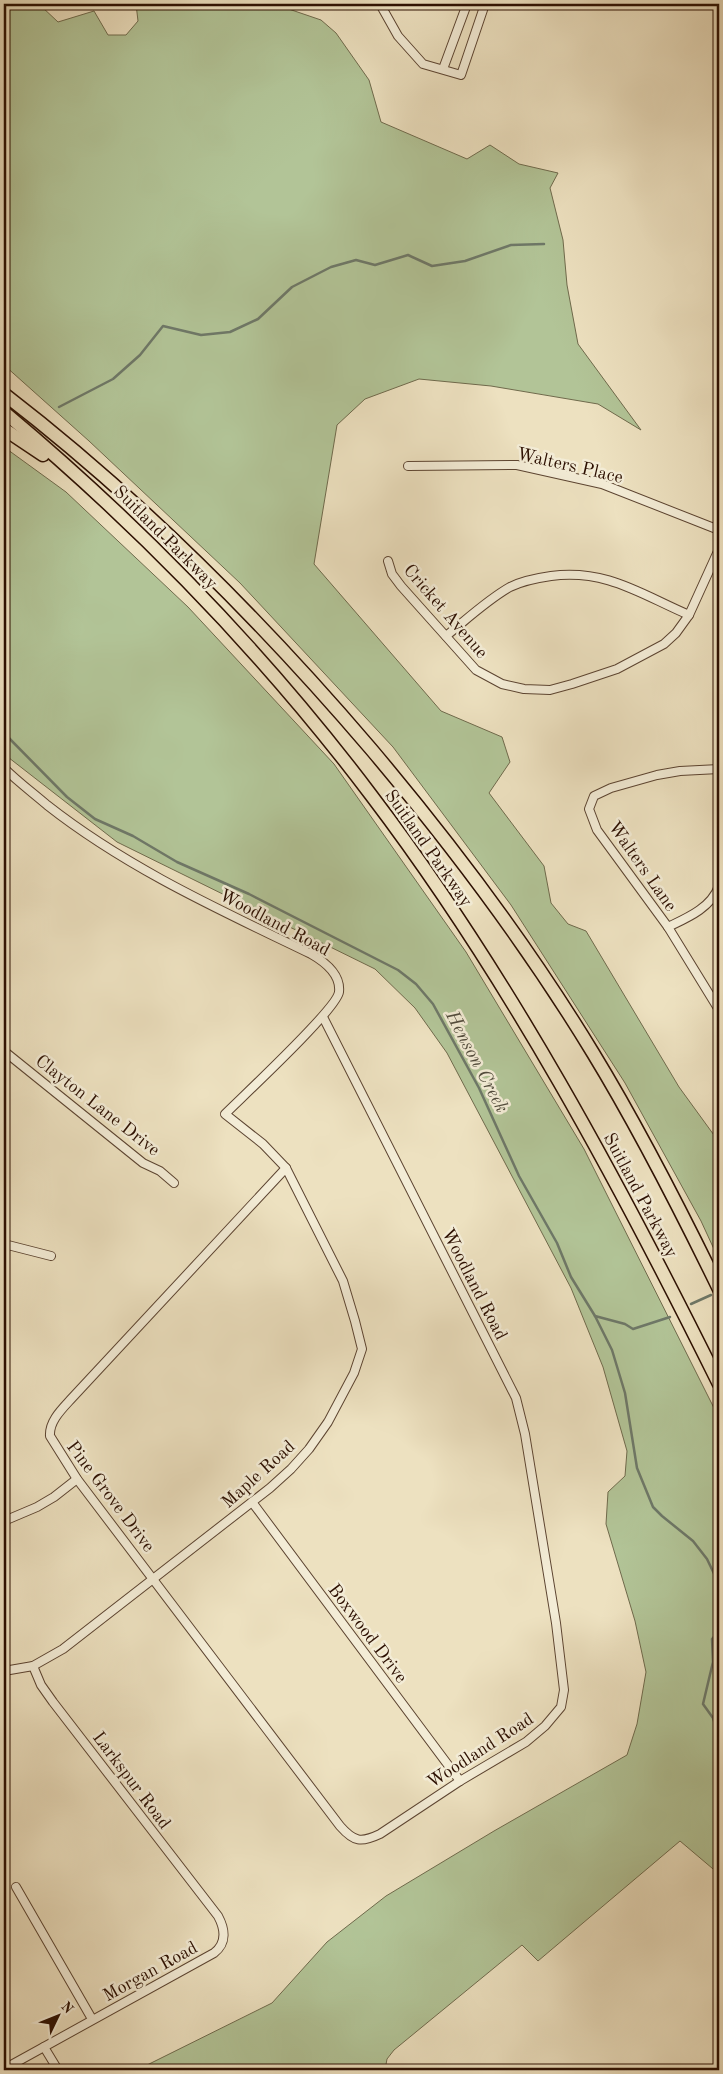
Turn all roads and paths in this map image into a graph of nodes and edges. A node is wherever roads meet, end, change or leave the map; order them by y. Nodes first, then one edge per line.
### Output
1 (380, 4) edge
2 (467, 4) edge
3 (485, 4) edge
4 (443, 69) junction
5 (4, 384) edge
6 (4, 394) edge
7 (4, 412) edge
8 (4, 429) edge
9 (62, 441) junction
10 (408, 466) dead end
11 (111, 506) junction
12 (719, 530) edge
13 (719, 549) edge
14 (388, 561) dead end
15 (689, 615) junction
16 (446, 636) junction
17 (4, 768) edge
18 (719, 769) edge
19 (719, 886) edge
20 (668, 928) junction
21 (719, 1010) edge
22 (323, 1018) junction
23 (4, 1050) edge
24 (286, 1168) junction
25 (174, 1183) dead end
26 (4, 1244) edge
27 (51, 1256) dead end
28 (719, 1289) edge
29 (719, 1384) edge
30 (76, 1479) junction
31 (252, 1502) junction
32 (4, 1521) edge
33 (153, 1578) junction
34 (33, 1666) junction
35 (4, 1671) edge
36 (460, 1781) junction
37 (311, 1789) joint
38 (16, 1887) dead end
39 (213, 1908) joint
40 (92, 2019) junction
41 (44, 2047) junction
42 (4, 2069) edge
43 (58, 2070) edge

1 - 4 street
2 - 4 street
3 - 4 street
5 - 9 highway
6 - 9 highway, Suitland Parkway
7 - 11 highway, Suitland Parkway
8 - 11 highway
9 - 28 highway, Suitland Parkway
10 - 12 street, Walters Place
11 - 29 highway, Suitland Parkway
13 - 15 street, Cricket Avenue
14 - 16 street, Cricket Avenue
15 - 16 street
15 - 16 street, Cricket Avenue
17 - 22 street, Woodland Road
18 - 20 street, Walters Lane
19 - 20 street
20 - 21 street, Walters Lane
22 - 24 street, Maple Road
22 - 36 street, Woodland Road
23 - 25 street, Clayton Lane Drive
24 - 30 street, Pine Grove Drive
24 - 31 street, Maple Road
26 - 27 street
30 - 32 street
30 - 33 street, Pine Grove Drive
31 - 33 street, Maple Road
31 - 36 street, Boxwood Drive
33 - 34 street, Maple Road
33 - 37 street, Pine Grove Drive
34 - 35 street, Maple Road
34 - 39 street, Larkspur Road
36 - 37 street, Woodland Road
38 - 40 street
39 - 40 street, Morgan Road
40 - 41 street, Morgan Road
41 - 42 street, Morgan Road
41 - 43 street

